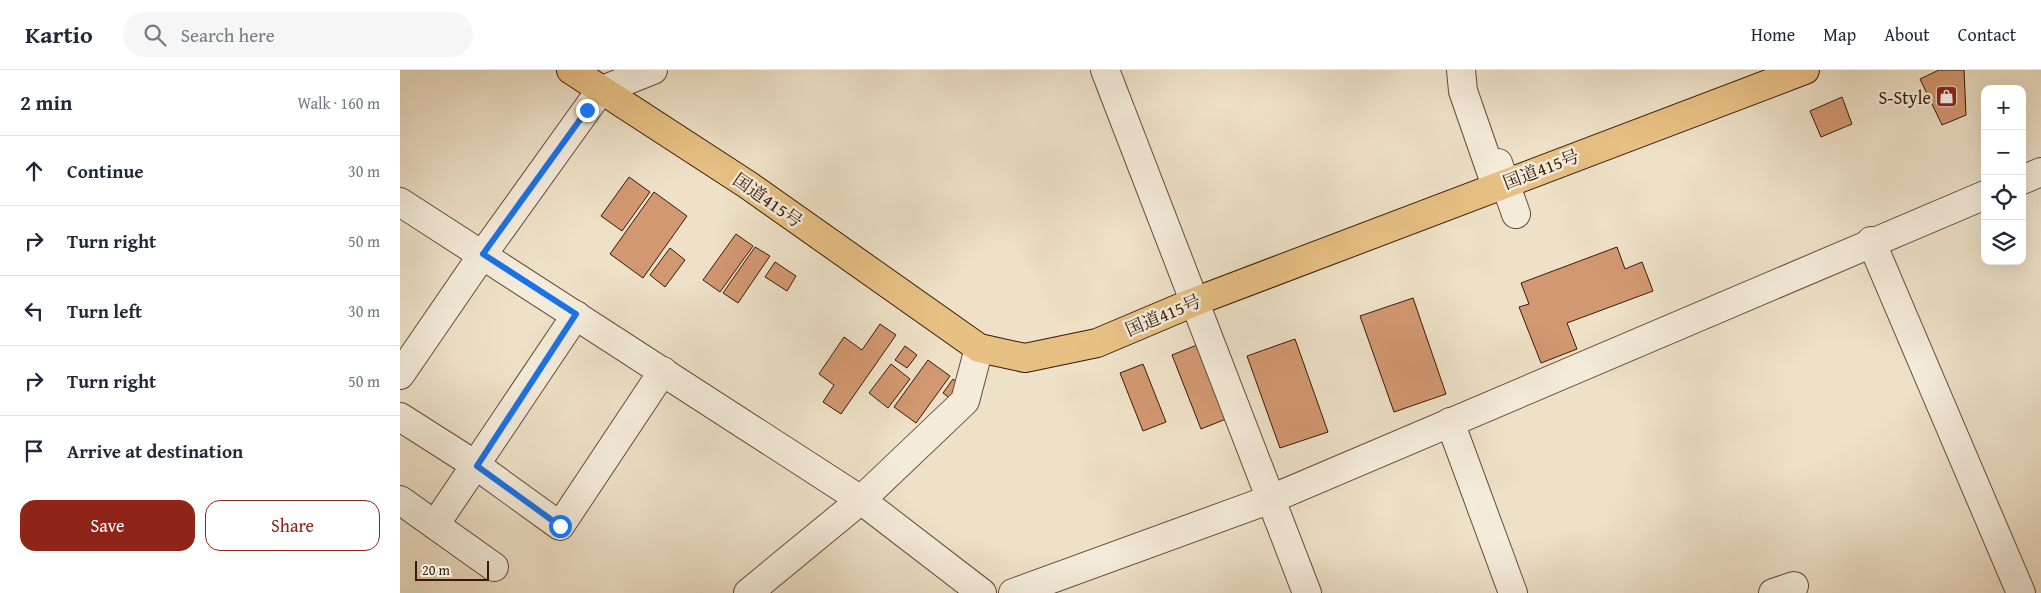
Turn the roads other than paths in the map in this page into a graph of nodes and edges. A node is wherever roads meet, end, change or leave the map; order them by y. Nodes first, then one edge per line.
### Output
1 (571, 70) edge
2 (653, 70) edge
3 (1104, 70) edge
4 (1461, 70) edge
5 (1805, 70) edge
6 (600, 91) junction
7 (1495, 155) dead end
8 (2041, 172) edge
9 (2026, 178) edge
10 (1496, 186) junction
11 (1981, 197) edge
12 (400, 202) edge
13 (1516, 214) dead end
14 (1872, 241) junction
15 (483, 254) junction
16 (1194, 302) junction
17 (576, 314) junction
18 (979, 348) junction
19 (663, 371) junction
20 (400, 375) edge
21 (400, 417) edge
22 (1450, 422) junction
23 (477, 466) junction
24 (1271, 499) junction
25 (400, 500) edge
26 (861, 500) junction
27 (435, 525) junction
28 (494, 567) dead end
29 (748, 593) edge
30 (982, 593) edge
31 (1013, 593) edge
32 (1307, 593) edge
33 (1513, 593) edge
34 (2020, 593) edge

1 - 6 highway, 国道415号
2 - 6 street
3 - 16 street
4 - 10 street
5 - 10 highway, 国道415号
6 - 15 street
6 - 18 highway, 国道415号
7 - 13 street
8 - 9 street
10 - 16 highway, 国道415号
11 - 14 street
12 - 15 street
14 - 22 street
14 - 34 street
15 - 17 street
15 - 20 street
16 - 18 highway, 国道415号
16 - 24 street
17 - 19 street
17 - 23 street
18 - 26 street
19 - 23 street
19 - 26 street
21 - 23 street
22 - 24 street
22 - 33 street
23 - 27 street
24 - 31 street
24 - 32 street
25 - 27 street
26 - 29 street
26 - 30 street
27 - 28 street

